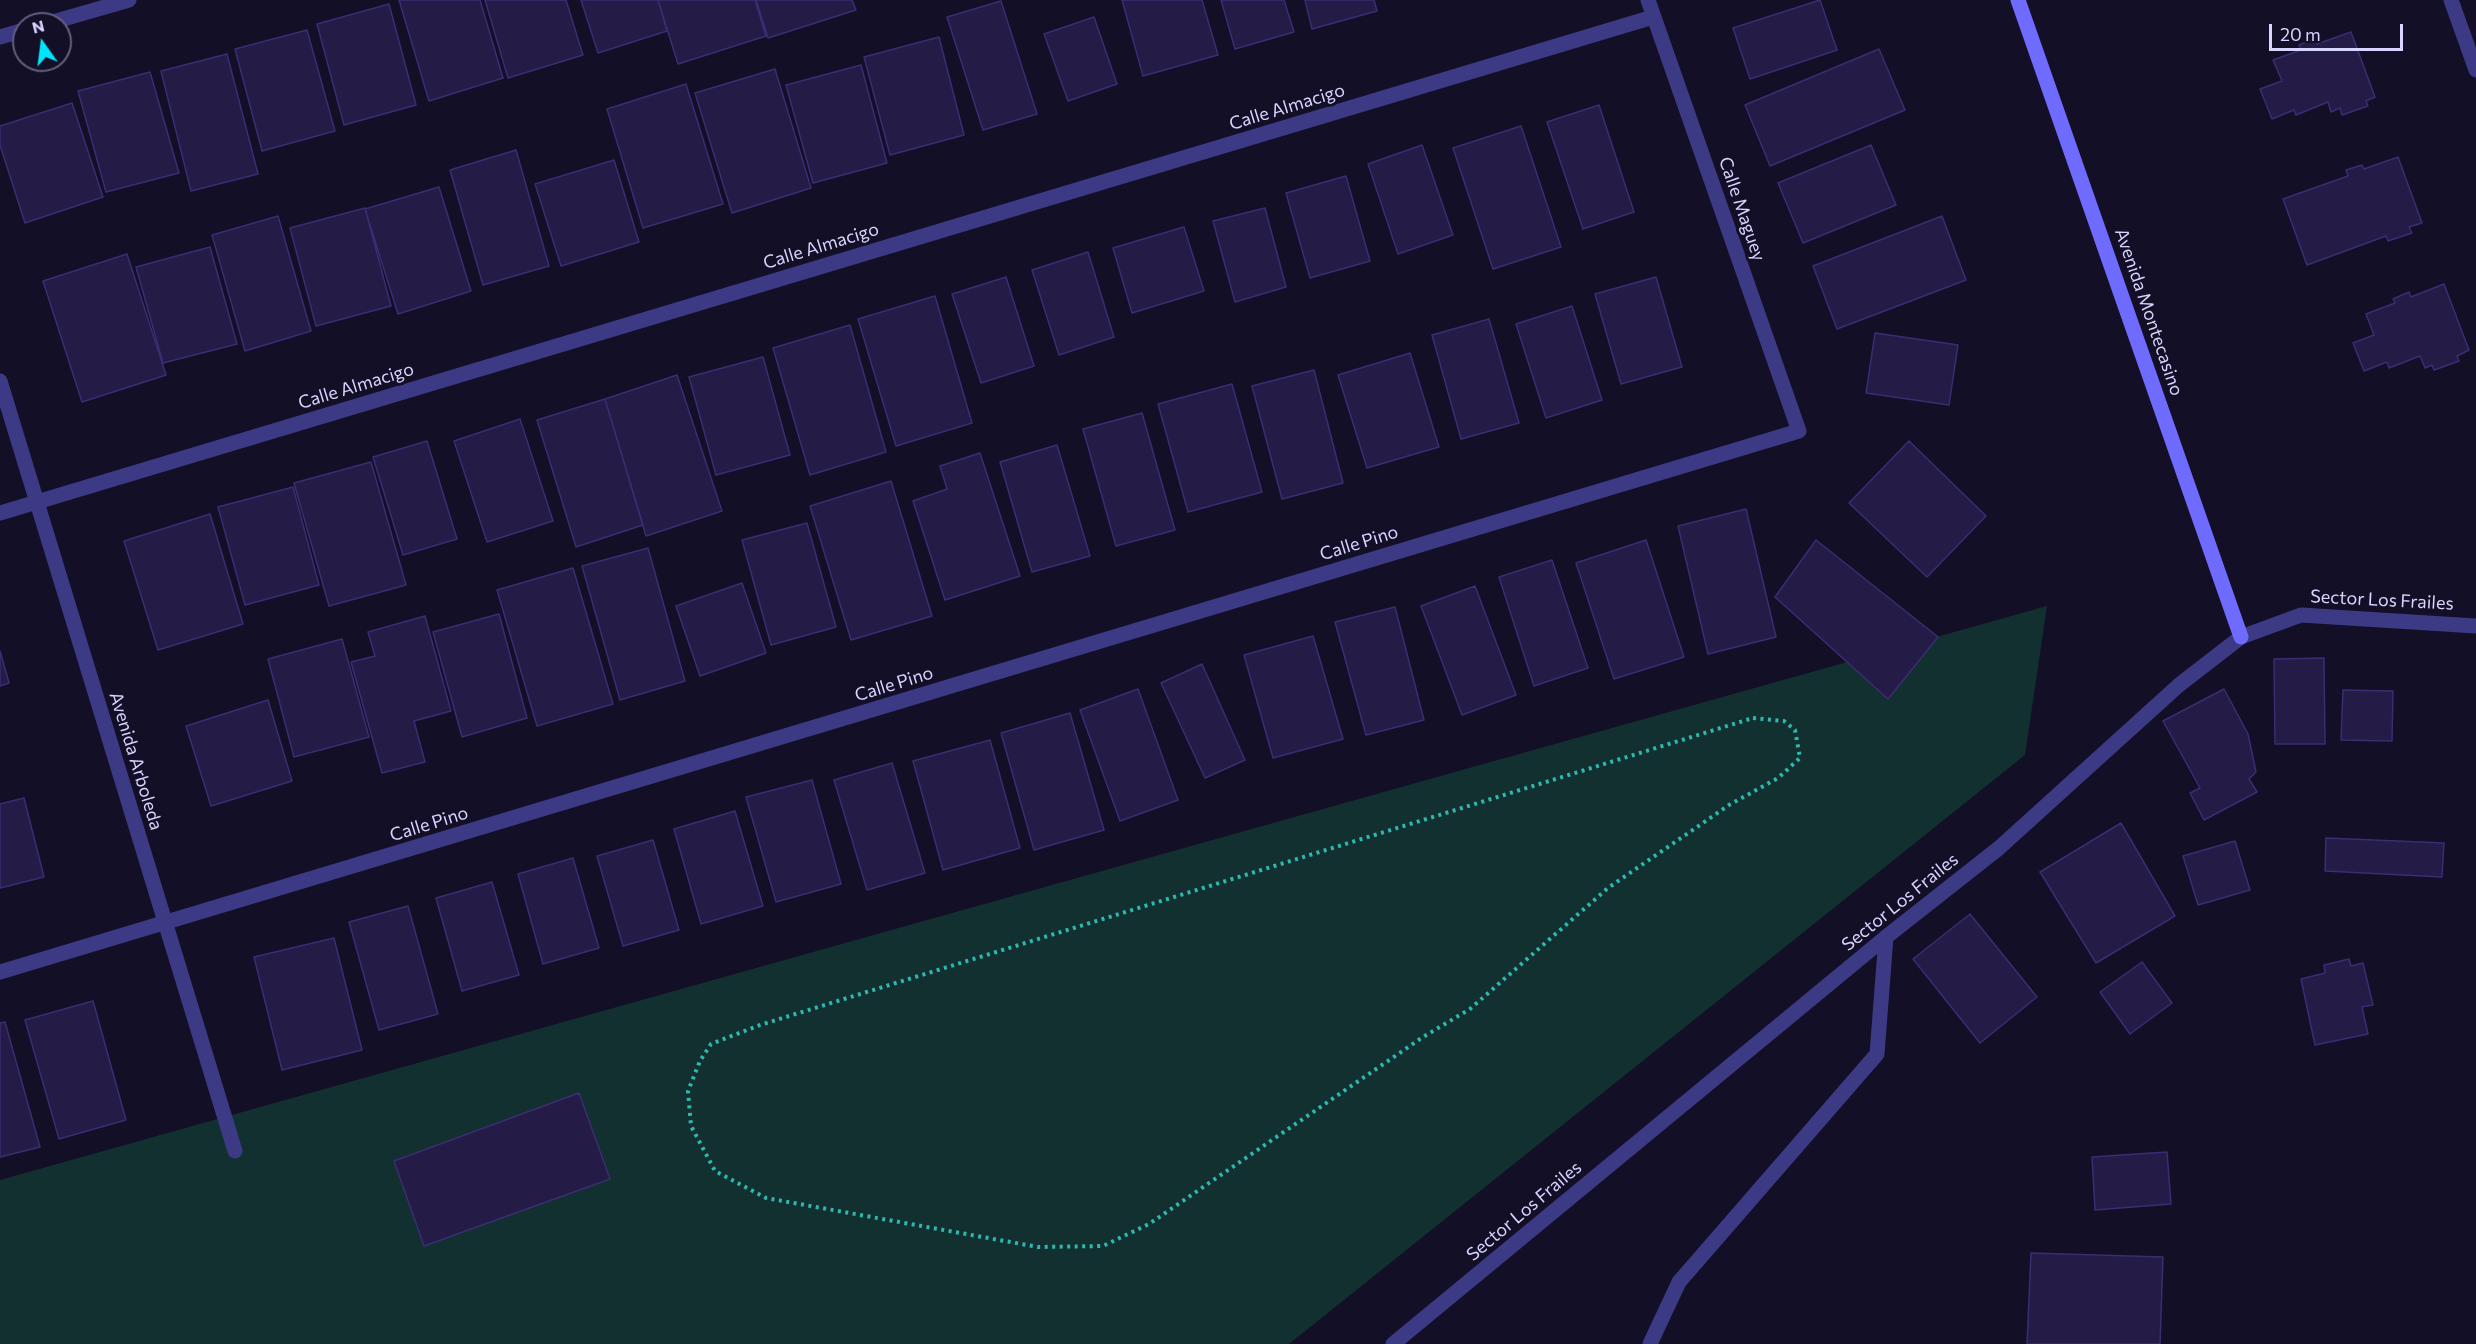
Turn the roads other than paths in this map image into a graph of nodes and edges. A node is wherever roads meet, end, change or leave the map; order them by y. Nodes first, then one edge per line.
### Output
1 (129, 0) edge
2 (1648, 0) edge
3 (2018, 0) edge
4 (2451, 0) edge
5 (72, 16) edge
6 (1653, 17) junction
7 (2476, 70) edge
8 (0, 381) edge
9 (1799, 432) joint
10 (39, 501) junction
11 (0, 513) edge
12 (2476, 626) edge
13 (2241, 637) junction
14 (164, 924) junction
15 (1886, 937) junction
16 (0, 972) edge
17 (235, 1151) dead end
18 (1393, 1344) edge
19 (1650, 1344) edge

1 - 5 street
2 - 6 street, Calle Maguey
3 - 13 street, Avenida Montecasino
4 - 7 street
6 - 9 street, Calle Maguey
6 - 10 street, Calle Almacigo
8 - 10 street, Avenida Arboleda
9 - 14 street, Calle Pino
10 - 11 street, Calle Almacigo
10 - 14 street, Avenida Arboleda
12 - 13 street, Sector Los Frailes
13 - 15 street, Sector Los Frailes
14 - 16 street, Calle Pino
14 - 17 street, Avenida Arboleda
15 - 18 street, Sector Los Frailes
15 - 19 street

